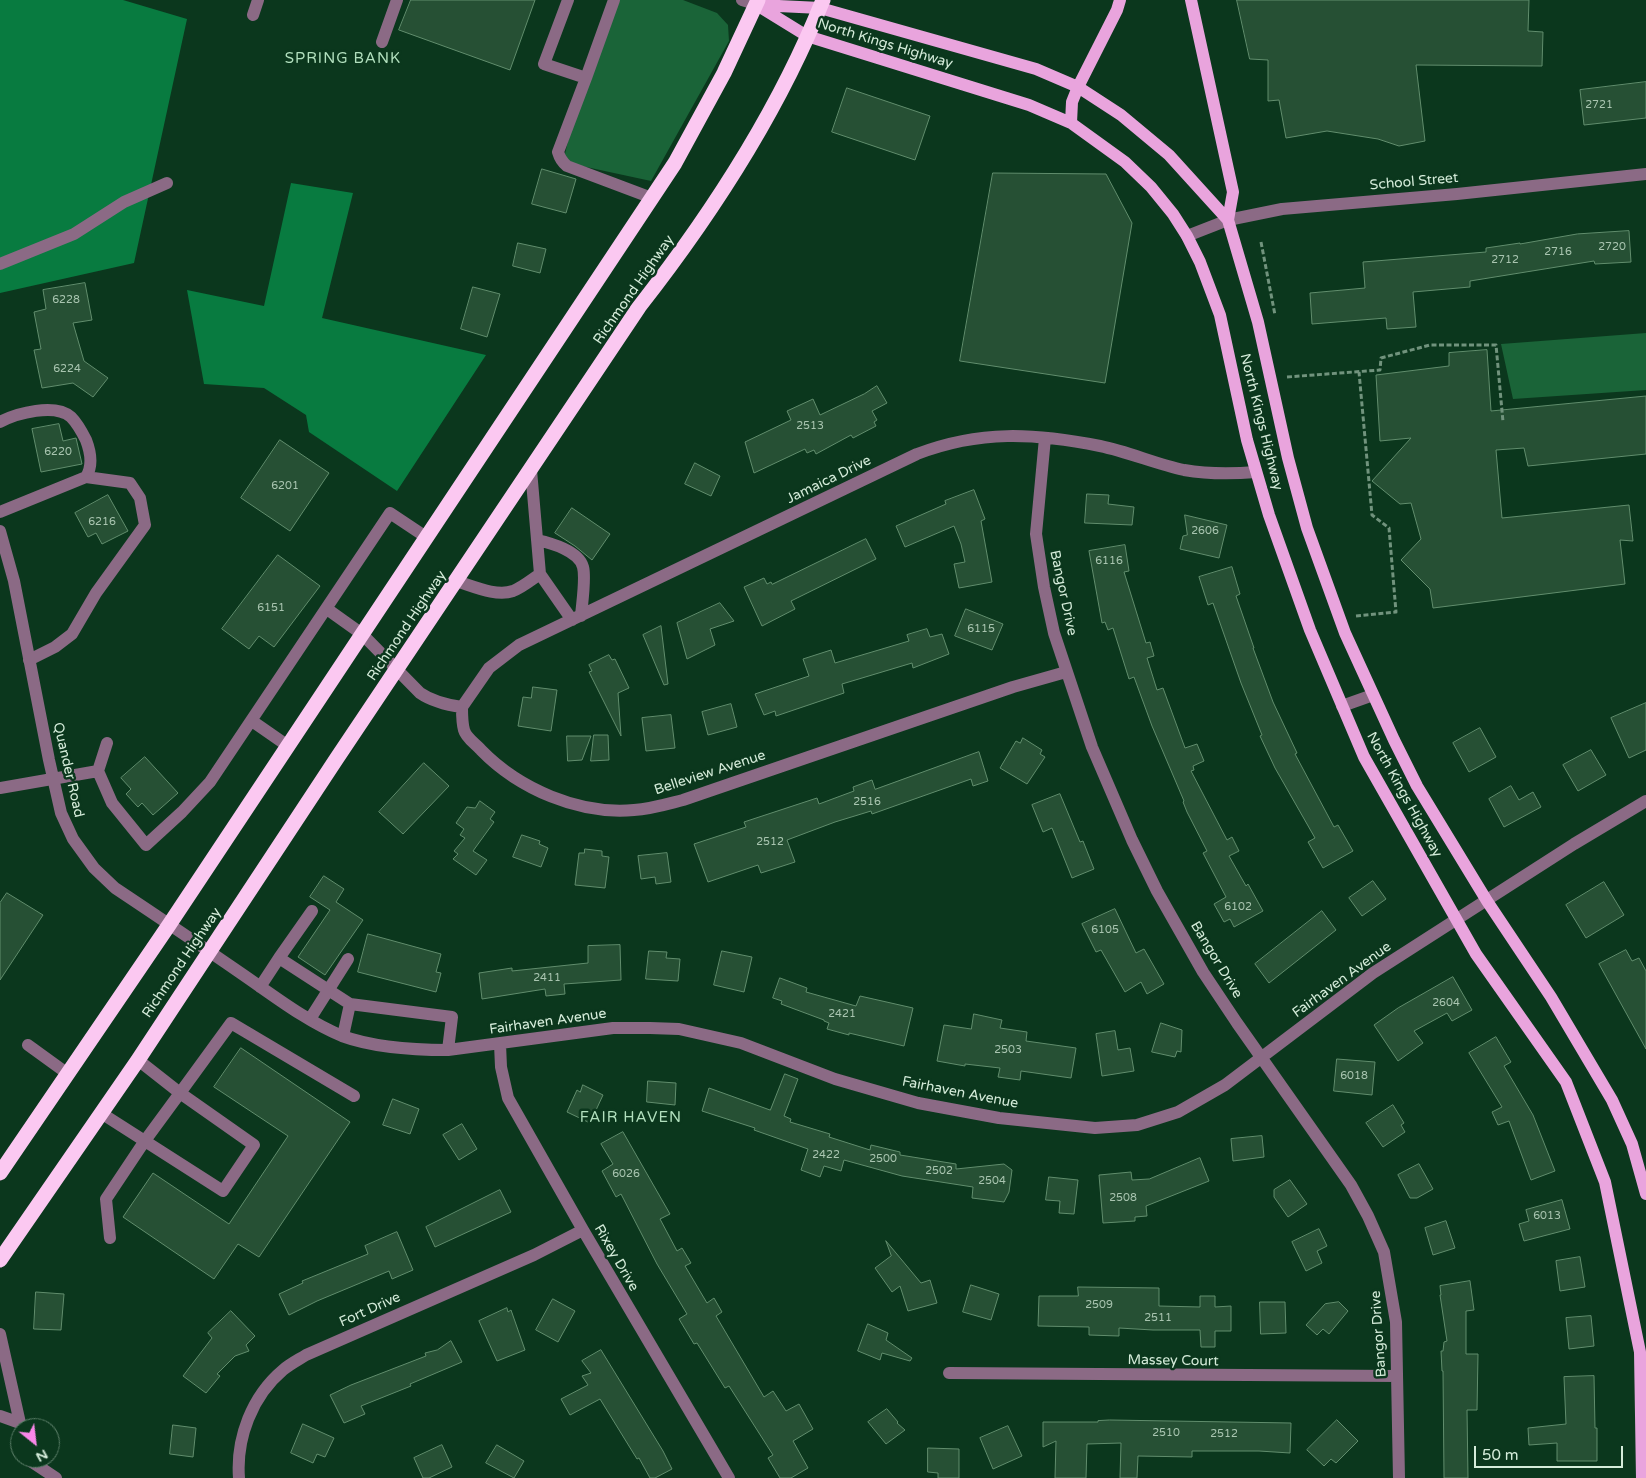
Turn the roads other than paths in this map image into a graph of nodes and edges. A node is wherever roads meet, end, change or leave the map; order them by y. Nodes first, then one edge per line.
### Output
1 (258, 0) edge
2 (397, 0) edge
3 (568, 0) edge
4 (614, 0) edge
5 (1120, 0) edge
6 (1191, 0) edge
7 (752, 1) edge
8 (821, 4) edge
9 (253, 15) dead end
10 (807, 36) junction
11 (382, 42) dead end
12 (586, 78) junction
13 (1078, 87) junction
14 (1071, 123) junction
15 (1646, 174) edge
16 (167, 183) dead end
17 (652, 198) junction
18 (1228, 220) junction
19 (1187, 236) junction
20 (0, 264) edge
21 (0, 422) edge
22 (1045, 438) junction
23 (531, 470) junction
24 (1256, 472) junction
25 (86, 478) junction
26 (0, 512) edge
27 (426, 537) junction
28 (1, 538) edge
29 (537, 540) junction
30 (540, 574) junction
31 (456, 581) junction
32 (327, 609) junction
33 (577, 618) junction
34 (362, 634) junction
35 (29, 660) junction
36 (397, 670) junction
37 (1066, 672) junction
38 (1373, 695) junction
39 (1342, 706) junction
40 (462, 707) junction
41 (252, 721) junction
42 (107, 743) dead end
43 (288, 746) junction
44 (98, 771) junction
45 (53, 778) junction
46 (0, 788) edge
47 (1646, 801) edge
48 (1487, 901) junction
49 (312, 911) dead end
50 (1456, 920) junction
51 (169, 925) junction
52 (210, 952) junction
53 (279, 958) junction
54 (348, 959) dead end
55 (260, 987) junction
56 (328, 991) junction
57 (350, 1004) junction
58 (310, 1019) junction
59 (343, 1036) junction
60 (500, 1044) junction
61 (28, 1045) dead end
62 (448, 1050) junction
63 (1261, 1057) junction
64 (138, 1060) junction
65 (68, 1074) junction
66 (180, 1093) junction
67 (354, 1096) dead end
68 (101, 1113) junction
69 (144, 1142) junction
70 (0, 1173) edge
71 (1646, 1194) edge
72 (582, 1230) junction
73 (110, 1238) dead end
74 (0, 1260) edge
75 (0, 1334) edge
76 (949, 1374) dead end
77 (1397, 1376) junction
78 (19, 1418) edge
79 (41, 1468) edge
80 (56, 1478) edge
81 (239, 1478) edge
82 (729, 1478) edge
83 (1399, 1478) edge
84 (1642, 1478) edge

1 - 9 street
2 - 11 street
3 - 12 street
4 - 12 street
5 - 13 main road
6 - 18 main road, North Kings Highway
7 - 8 main road, North Kings Highway
7 - 10 main road, North Kings Highway
7 - 17 highway
8 - 10 highway, Richmond Highway
8 - 13 main road, North Kings Highway
10 - 14 main road, North Kings Highway
10 - 23 highway, Richmond Highway
12 - 17 street
13 - 14 main road
13 - 18 main road, North Kings Highway
14 - 19 main road, North Kings Highway
15 - 18 street, School Street
16 - 20 street
17 - 27 highway
18 - 19 street, School Street
18 - 38 main road, North Kings Highway
19 - 24 main road, North Kings Highway
21 - 25 street
22 - 24 street, Jamaica Drive
22 - 33 street, Jamaica Drive
22 - 37 street, Bangor Drive
23 - 29 street
23 - 31 highway, Richmond Highway
24 - 39 main road, North Kings Highway
25 - 26 street
25 - 35 street
27 - 32 street
27 - 34 highway
28 - 35 street, Quander Road
29 - 30 street
29 - 33 street
30 - 31 street
30 - 33 street
31 - 36 highway, Richmond Highway
32 - 34 street
32 - 41 street
33 - 40 street, Jamaica Drive
34 - 36 street
34 - 43 highway
35 - 45 street, Quander Road
36 - 40 street
36 - 52 highway, Richmond Highway
37 - 40 street, Belleview Avenue
37 - 63 street, Bangor Drive
38 - 39 street
38 - 48 main road, North Kings Highway
39 - 50 main road, North Kings Highway
41 - 43 street
41 - 44 street
42 - 44 street
43 - 51 highway
44 - 45 street
45 - 46 street
45 - 51 street, Quander Road
47 - 48 street, Fairhaven Avenue
48 - 50 street, Fairhaven Avenue
48 - 71 main road, North Kings Highway
49 - 53 street
50 - 63 street, Fairhaven Avenue
50 - 84 main road, North Kings Highway
51 - 52 street, Quander Road
51 - 65 highway
52 - 55 street, Fairhaven Avenue
52 - 64 highway, Richmond Highway
53 - 55 street
53 - 56 street
54 - 56 street
55 - 58 street, Fairhaven Avenue
56 - 57 street
56 - 58 street
57 - 59 street
57 - 62 street
58 - 59 street, Fairhaven Avenue
59 - 62 street, Fairhaven Avenue
60 - 62 street, Fairhaven Avenue
60 - 63 street, Fairhaven Avenue
60 - 72 street, Rixey Drive
61 - 65 street
63 - 77 street, Bangor Drive
64 - 66 street
64 - 68 highway, Richmond Highway
65 - 70 highway
66 - 67 street
66 - 69 street
66 - 69 street
68 - 69 street
68 - 74 highway, Richmond Highway
69 - 73 street
72 - 81 street, Fort Drive
72 - 82 street, Rixey Drive
75 - 78 street
76 - 77 street, Massey Court
77 - 83 street, Bangor Drive
79 - 80 street

